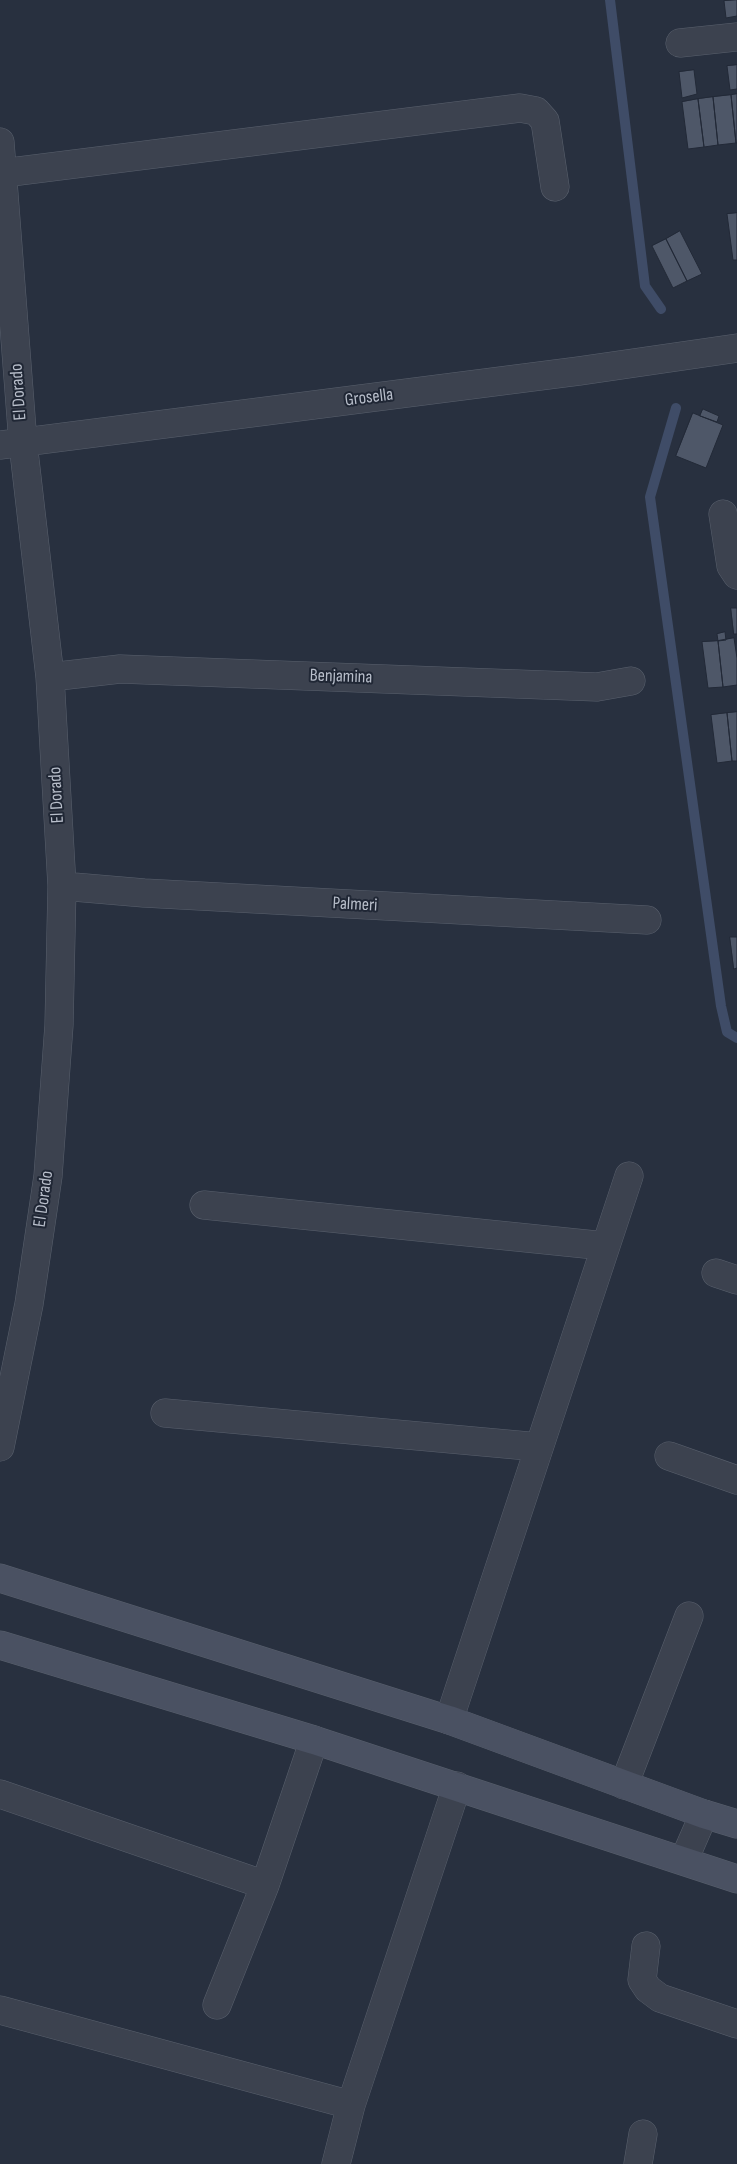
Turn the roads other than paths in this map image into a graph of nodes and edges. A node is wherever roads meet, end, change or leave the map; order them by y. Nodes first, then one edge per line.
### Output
1 (737, 37) edge
2 (680, 43) dead end
3 (0, 142) edge
4 (3, 173) junction
5 (555, 187) dead end
6 (737, 348) edge
7 (11, 444) edge
8 (723, 514) dead end
9 (737, 575) edge
10 (50, 677) junction
11 (631, 681) dead end
12 (62, 886) junction
13 (647, 920) dead end
14 (629, 1176) dead end
15 (204, 1205) dead end
16 (605, 1246) junction
17 (165, 1413) dead end
18 (0, 1447) edge
19 (539, 1447) junction
20 (669, 1456) dead end
21 (737, 1480) edge
22 (0, 1578) edge
23 (689, 1616) dead end
24 (0, 1645) edge
25 (449, 1720) junction
26 (314, 1740) junction
27 (624, 1785) junction
28 (456, 1786) junction
29 (0, 1794) edge
30 (704, 1814) junction
31 (737, 1824) edge
32 (684, 1860) junction
33 (737, 1879) edge
34 (265, 1885) junction
35 (646, 1946) dead end
36 (217, 2005) dead end
37 (0, 2011) edge
38 (737, 2024) edge
39 (352, 2104) junction
40 (643, 2134) dead end
41 (336, 2164) edge
42 (638, 2164) edge

1 - 2 street
3 - 4 street, El Dorado
4 - 5 street
4 - 7 street, El Dorado
6 - 7 street, Grosella
7 - 10 street, El Dorado
8 - 9 street
10 - 11 street, Benjamina
10 - 12 street, El Dorado
12 - 13 street, Palmeri
12 - 18 street, El Dorado
14 - 16 street
15 - 16 street
16 - 19 street
17 - 19 street
19 - 25 street
20 - 21 street
22 - 25 street
23 - 27 street
24 - 26 street
25 - 27 street
26 - 28 street
26 - 34 street
27 - 30 street
28 - 32 street
28 - 39 street
29 - 34 street
30 - 31 street
30 - 32 street
32 - 33 street
34 - 36 street
35 - 38 street
37 - 39 street
39 - 41 street
40 - 42 street

